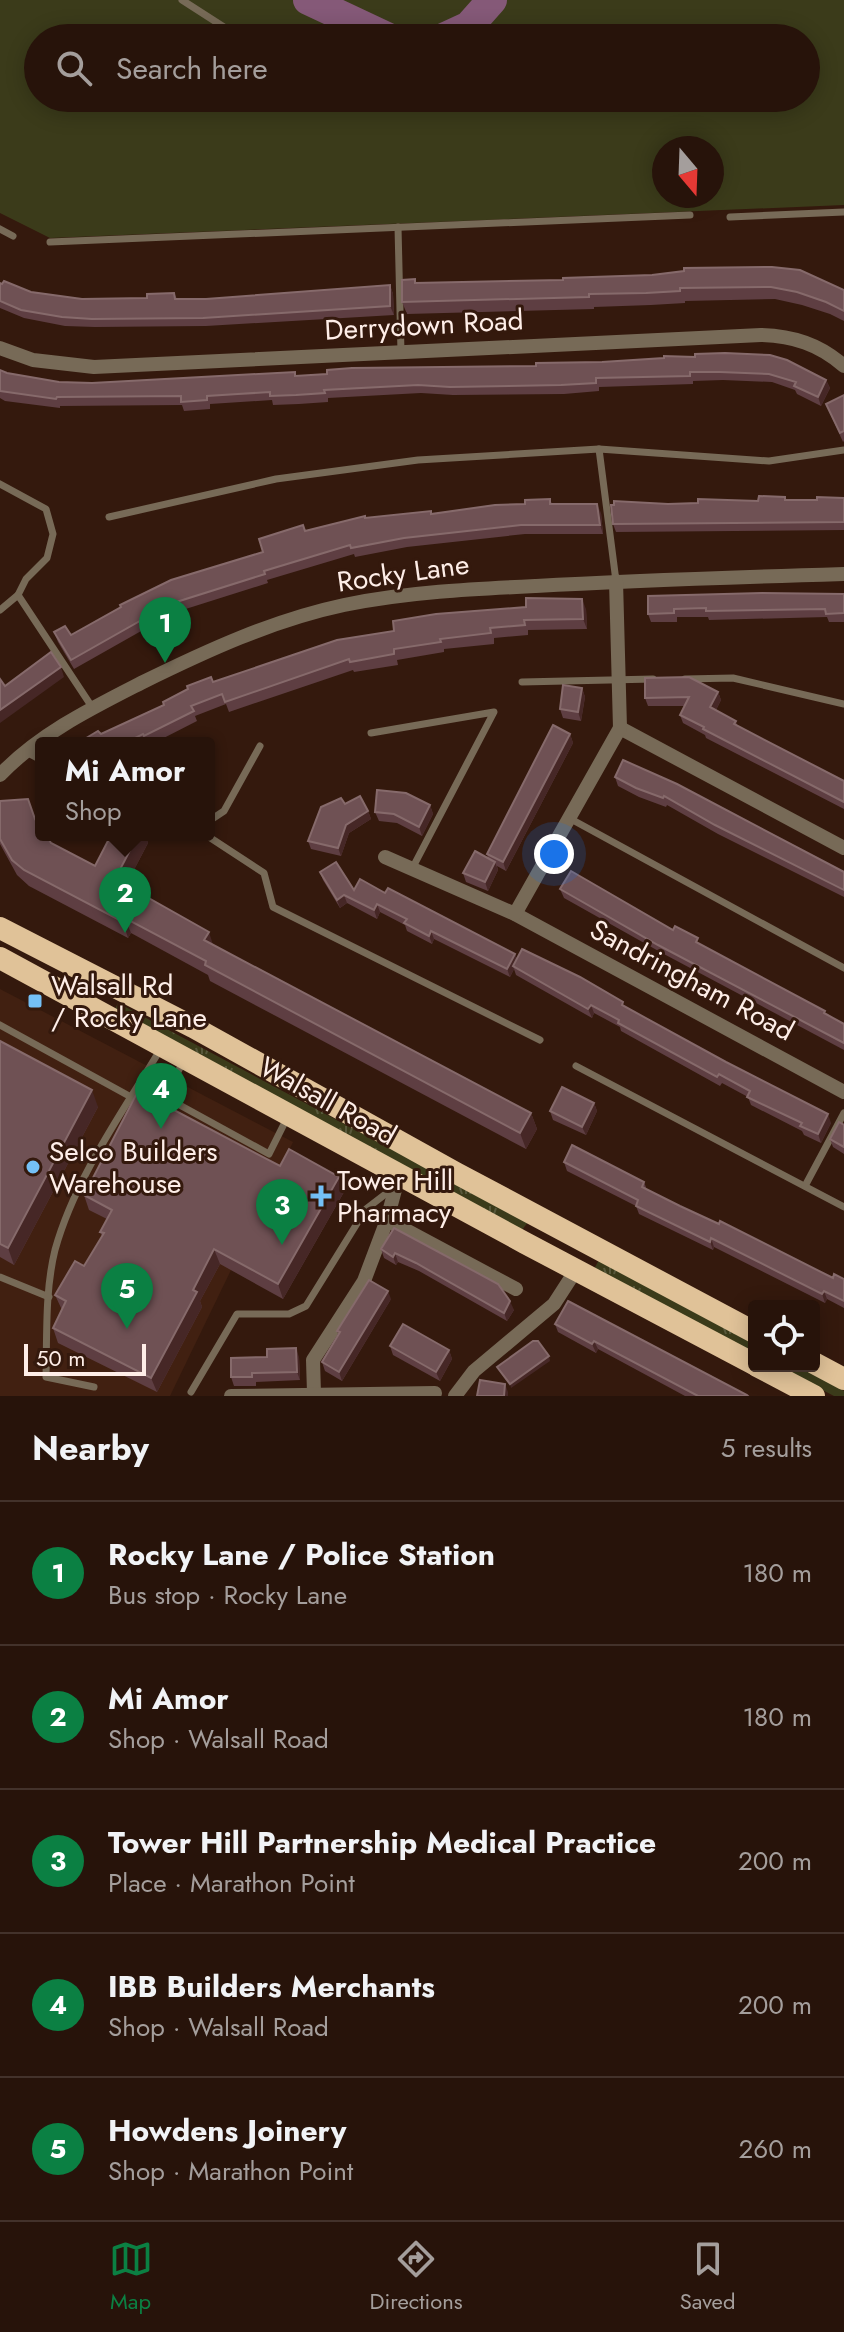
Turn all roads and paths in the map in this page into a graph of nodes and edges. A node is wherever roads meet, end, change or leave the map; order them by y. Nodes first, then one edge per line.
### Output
1 (182, 0) edge
2 (219, 24) edge
3 (844, 212) edge
4 (690, 215) dead end
5 (730, 217) dead end
6 (398, 227) junction
7 (0, 229) edge
8 (13, 236) dead end
9 (50, 242) dead end
10 (0, 348) edge
11 (401, 352) junction
12 (844, 366) edge
13 (599, 449) junction
14 (844, 450) edge
15 (0, 484) edge
16 (109, 517) dead end
17 (844, 574) edge
18 (616, 581) junction
19 (18, 595) junction
20 (0, 610) edge
21 (619, 679) junction
22 (662, 679) edge
23 (676, 679) edge
24 (522, 682) dead end
25 (844, 704) edge
26 (92, 707) junction
27 (620, 728) junction
28 (371, 733) dead end
29 (48, 737) edge
30 (35, 746) edge
31 (260, 746) dead end
32 (26, 752) junction
33 (35, 757) edge
34 (2, 771) edge
35 (215, 817) edge
36 (569, 818) junction
37 (215, 841) edge
38 (844, 848) edge
39 (385, 857) dead end
40 (413, 867) junction
41 (515, 914) junction
42 (0, 928) edge
43 (0, 958) edge
44 (844, 968) edge
45 (0, 1025) edge
46 (540, 1040) dead end
47 (163, 1045) junction
48 (185, 1057) junction
49 (576, 1066) dead end
50 (844, 1092) edge
51 (131, 1097) junction
52 (844, 1113) edge
53 (289, 1114) junction
54 (401, 1182) junction
55 (805, 1186) junction
56 (844, 1207) edge
57 (387, 1220) junction
58 (576, 1270) junction
59 (0, 1277) edge
60 (516, 1289) dead end
61 (49, 1297) junction
62 (748, 1329) edge
63 (748, 1361) edge
64 (820, 1366) edge
65 (769, 1372) edge
66 (844, 1379) edge
67 (94, 1387) dead end
68 (191, 1392) dead end
69 (314, 1393) junction
70 (435, 1393) dead end
71 (231, 1396) edge
72 (455, 1396) edge
73 (814, 1396) edge

1 - 2 lane
3 - 5 lane
4 - 6 lane
6 - 9 lane
6 - 11 lane
7 - 8 lane
10 - 11 street, Derrydown Road
11 - 12 street, Derrydown Road
13 - 14 lane
13 - 16 lane
13 - 18 lane
15 - 19 lane
17 - 18 street, Rocky Lane
18 - 21 street
18 - 26 street, Rocky Lane
19 - 20 lane
19 - 26 lane
21 - 22 lane
21 - 24 lane
21 - 27 street
23 - 25 lane
26 - 29 street, Rocky Lane
27 - 36 street
27 - 38 street
28 - 40 lane
30 - 32 street, Rocky Lane
31 - 35 lane
32 - 33 lane
32 - 34 street, Rocky Lane
36 - 41 street
36 - 44 lane
37 - 46 lane
39 - 40 street, Sandringham Road
40 - 41 street, Sandringham Road
41 - 50 street, Sandringham Road
42 - 62 highway, Walsall Road
43 - 47 highway, Walsall Road
45 - 51 lane
47 - 48 highway, Walsall Road
47 - 51 lane
48 - 53 highway, Walsall Road
48 - 53 lane
49 - 55 lane
51 - 61 lane
52 - 55 lane
53 - 54 highway, Walsall Road
54 - 57 street
54 - 58 highway, Walsall Road
54 - 68 lane
55 - 56 lane
57 - 60 street
57 - 69 street
58 - 63 highway, Walsall Road
58 - 72 street
59 - 61 lane
61 - 67 lane
64 - 66 highway
65 - 73 highway, Walsall Road
69 - 70 street
69 - 71 street

